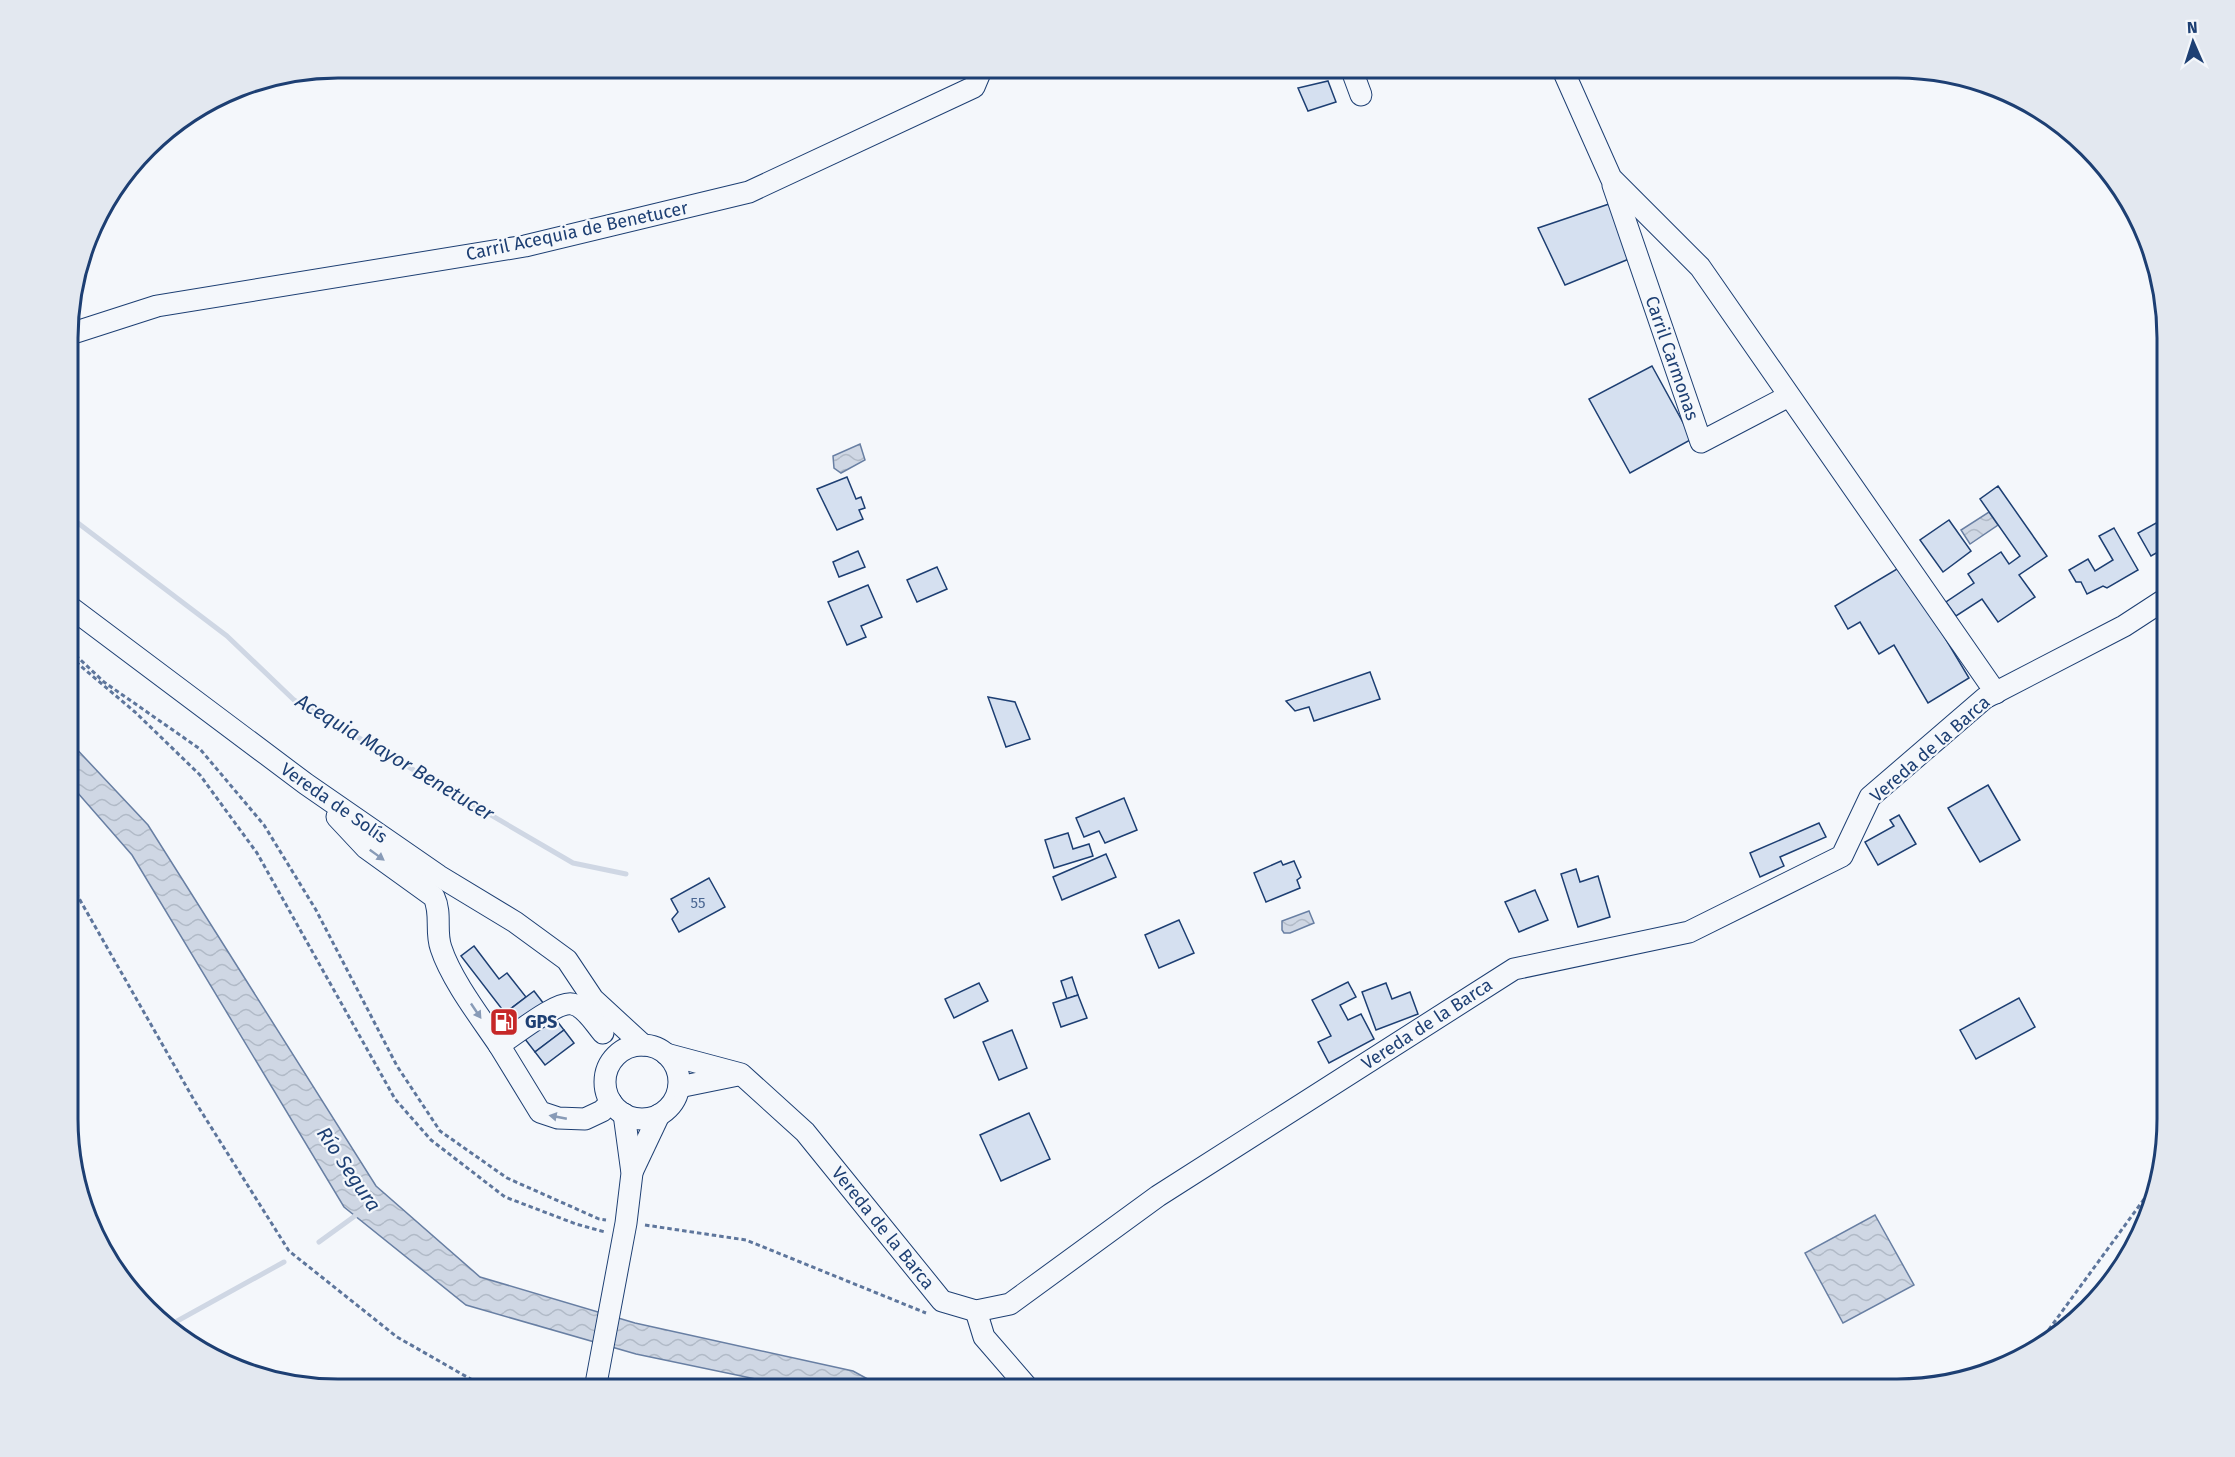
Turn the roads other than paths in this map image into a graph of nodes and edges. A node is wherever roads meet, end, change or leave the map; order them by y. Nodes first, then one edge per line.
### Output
1 (978, 78) edge
2 (1354, 78) edge
3 (1566, 78) edge
4 (1360, 95) dead end
5 (1611, 178) junction
6 (78, 331) edge
7 (1789, 396) junction
8 (2157, 605) edge
9 (78, 613) edge
10 (1996, 693) junction
11 (306, 784) junction
12 (593, 999) junction
13 (603, 1033) junction
14 (643, 1045) junction
15 (499, 1046) junction
16 (666, 1054) junction
17 (612, 1061) junction
18 (741, 1074) junction
19 (679, 1087) junction
20 (617, 1108) junction
21 (658, 1115) junction
22 (632, 1173) junction
23 (976, 1311) junction
24 (597, 1379) edge
25 (1020, 1379) edge

1 - 6 street, Carril Acequia de Benetucer
2 - 4 street
3 - 5 street, Carril Carmonas
5 - 7 street, Carril Carmonas
5 - 7 street, Carril Carmonas
7 - 10 street, Carril Carmonas
8 - 10 street, Vereda de la Barca
9 - 11 street, Vereda de Solís
10 - 23 street, Vereda de la Barca
11 - 12 street, Vereda de Solís
11 -> 15 street
12 - 13 street, Vereda de Solís
12 - 14 street, Vereda de Solís
13 - 15 street
13 - 17 street, Vereda de Solís
14 - 16 street
14 - 17 street
20 -> 15 street
16 - 18 street
16 - 19 street
17 - 20 street
18 - 19 street
18 - 23 street, Vereda de la Barca
19 - 21 street
20 - 21 street
20 - 22 street
21 - 22 street
22 - 24 street
23 - 25 street

